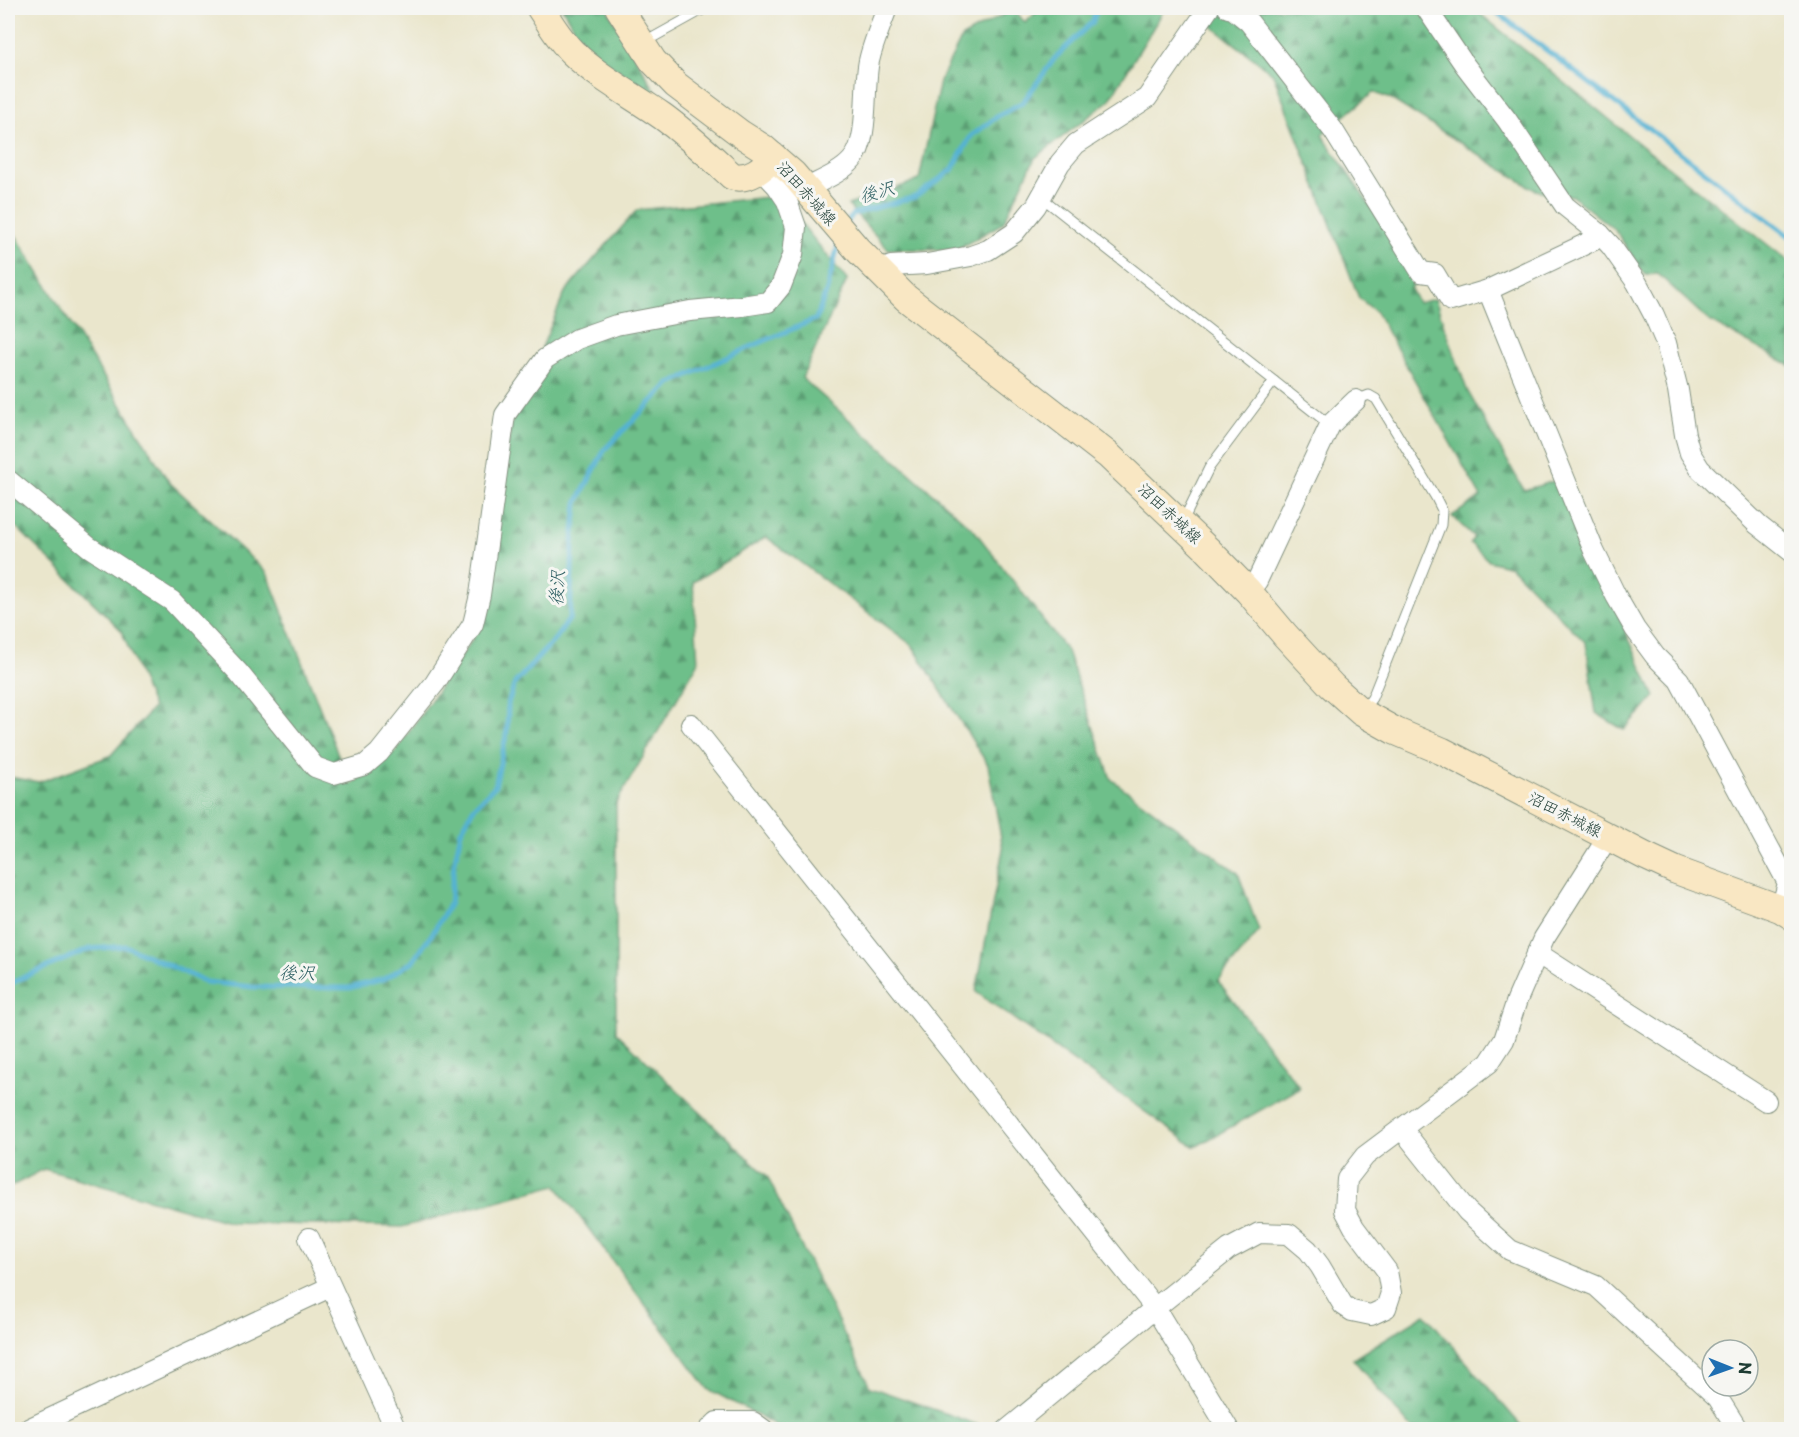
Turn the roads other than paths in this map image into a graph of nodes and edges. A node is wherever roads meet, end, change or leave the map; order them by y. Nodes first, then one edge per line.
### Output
1 (540, 8) edge
2 (619, 8) edge
3 (706, 8) edge
4 (887, 8) edge
5 (1209, 8) edge
6 (1228, 8) edge
7 (1426, 8) edge
8 (642, 44) junction
9 (768, 163) junction
10 (1041, 197) junction
11 (812, 198) junction
12 (1600, 234) junction
13 (878, 271) junction
14 (1488, 290) junction
15 (1274, 381) junction
16 (1356, 400) joint
17 (1330, 426) junction
18 (8, 480) edge
19 (1181, 524) junction
20 (1791, 552) edge
21 (1248, 591) junction
22 (1361, 712) junction
23 (691, 724) dead end
24 (1608, 837) junction
25 (1786, 913) edge
26 (1537, 953) junction
27 (1766, 1101) dead end
28 (1402, 1129) junction
29 (309, 1238) dead end
30 (330, 1287) junction
31 (1155, 1308) junction
32 (26, 1430) edge
33 (396, 1430) edge
34 (709, 1430) edge
35 (764, 1430) edge
36 (1007, 1430) edge
37 (1229, 1430) edge
38 (1738, 1430) edge

1 - 9 main road
2 - 8 main road, 沼田赤城線
3 - 8 lane
4 - 11 street
5 - 10 street
6 - 14 street
7 - 12 street
8 - 9 main road, 沼田赤城線
9 - 11 main road, 沼田赤城線
9 - 18 street
10 - 13 street
10 - 15 lane
11 - 13 main road, 沼田赤城線
12 - 14 street
12 - 20 street
13 - 19 main road, 沼田赤城線
14 - 25 street
15 - 17 lane
15 - 19 lane
16 - 17 street
16 - 22 lane
17 - 21 street
19 - 21 main road, 沼田赤城線
21 - 22 main road, 沼田赤城線
22 - 24 main road, 沼田赤城線
23 - 31 street
24 - 25 main road, 沼田赤城線
24 - 26 street
26 - 27 street
26 - 28 street
28 - 31 street
28 - 38 street
29 - 30 street
30 - 32 street
30 - 33 street
31 - 36 street
31 - 37 street
34 - 35 street

